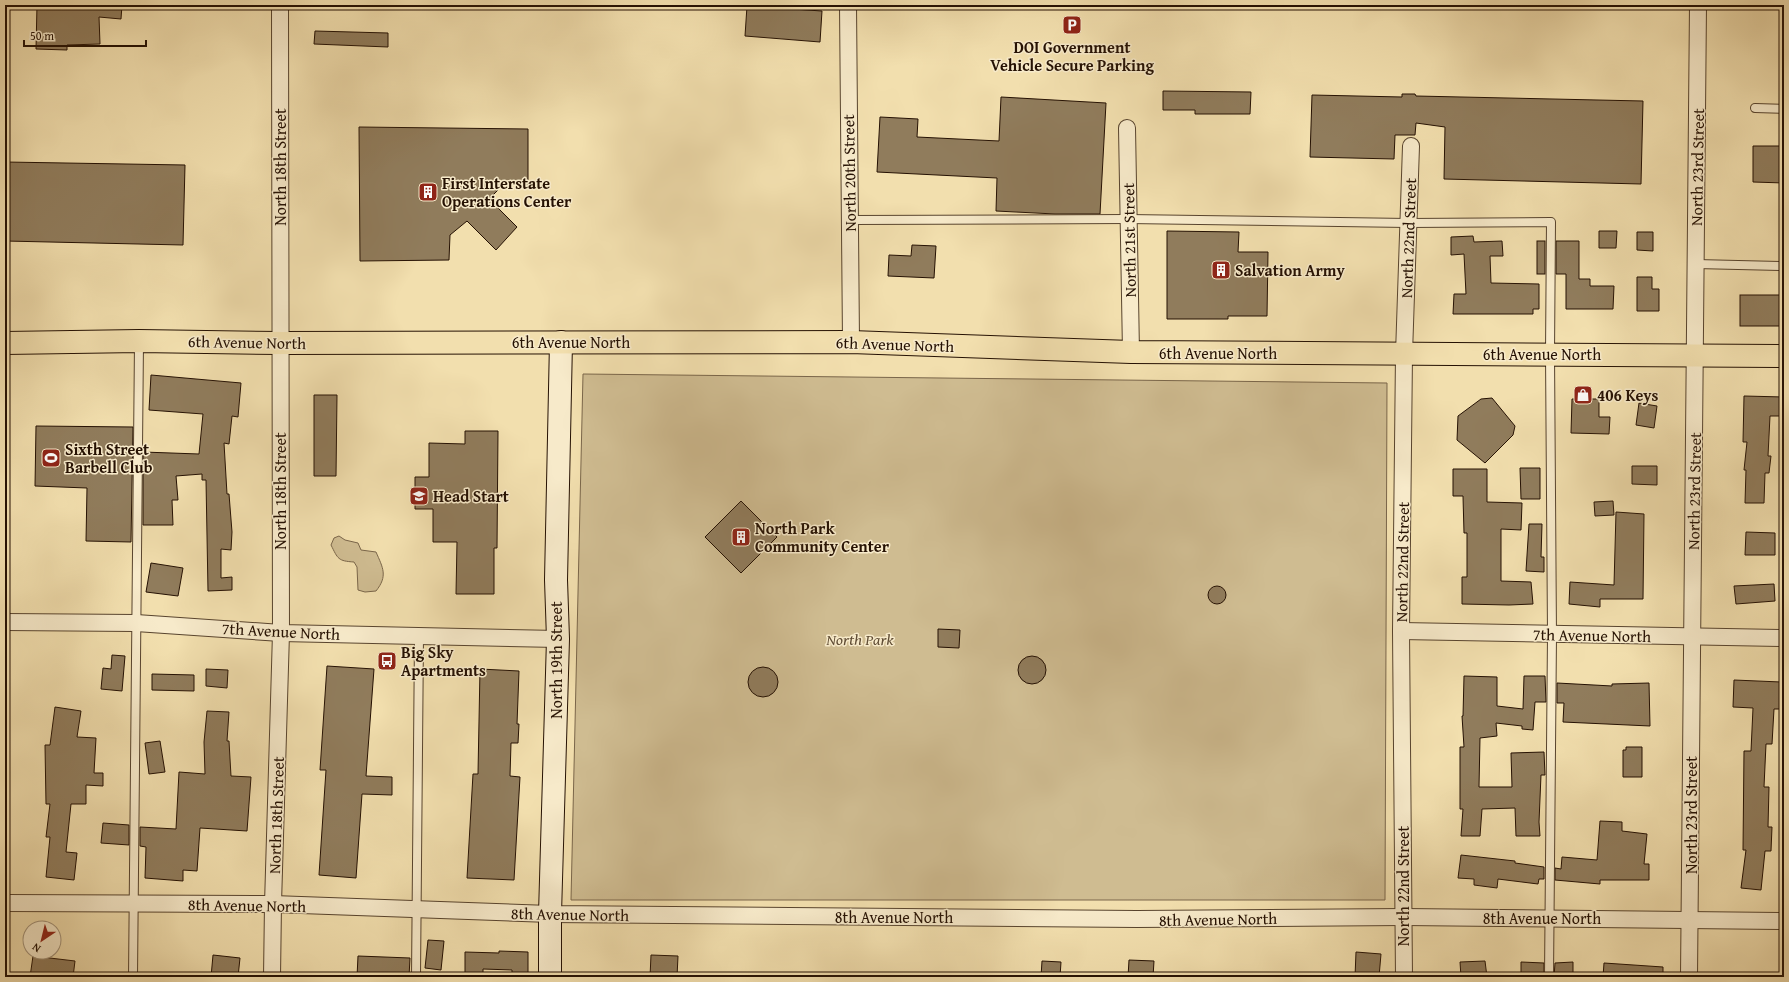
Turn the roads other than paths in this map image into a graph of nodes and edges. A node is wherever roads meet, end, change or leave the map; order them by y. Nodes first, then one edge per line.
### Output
1 (280, 5) edge
2 (848, 5) edge
3 (1698, 5) edge
4 (1755, 108) dead end
5 (1784, 109) edge
6 (1127, 128) dead end
7 (1411, 146) dead end
8 (1128, 219) junction
9 (850, 220) junction
10 (1408, 222) junction
11 (1696, 264) junction
12 (1784, 266) edge
13 (139, 341) junction
14 (5, 342) edge
15 (561, 342) junction
16 (851, 342) junction
17 (280, 343) junction
18 (1131, 352) junction
19 (1404, 354) junction
20 (1550, 354) junction
21 (1695, 354) junction
22 (1784, 356) edge
23 (5, 622) edge
24 (136, 623) junction
25 (1401, 631) junction
26 (281, 633) junction
27 (1552, 635) junction
28 (419, 636) junction
29 (1692, 638) junction
30 (1784, 638) edge
31 (558, 639) junction
32 (5, 903) edge
33 (133, 904) junction
34 (273, 904) junction
35 (418, 909) junction
36 (550, 914) junction
37 (1404, 917) junction
38 (1550, 918) junction
39 (1690, 919) junction
40 (1784, 921) edge
41 (133, 977) edge
42 (272, 977) edge
43 (416, 977) edge
44 (550, 977) edge
45 (1404, 977) edge
46 (1549, 977) edge
47 (1689, 977) edge

1 - 17 street, North 18th Street
2 - 9 street, North 20th Street
3 - 11 street, North 23rd Street
4 - 5 lane
6 - 8 street, North 21st Street
7 - 10 street, North 22nd Street
8 - 9 lane
8 - 10 lane
8 - 18 street, North 21st Street
9 - 16 street, North 20th Street
10 - 19 street, North 22nd Street
10 - 20 lane
11 - 12 lane
11 - 21 street, North 23rd Street
13 - 14 main road, 6th Avenue North
13 - 17 main road, 6th Avenue North
13 - 24 lane
15 - 16 main road, 6th Avenue North
15 - 17 main road, 6th Avenue North
15 - 31 street, North 19th Street
16 - 18 main road, 6th Avenue North
17 - 26 street, North 18th Street
18 - 19 main road, 6th Avenue North
19 - 20 main road, 6th Avenue North
19 - 25 street, North 22nd Street
20 - 21 main road, 6th Avenue North
20 - 27 lane
21 - 22 main road, 6th Avenue North
21 - 29 street, North 23rd Street
23 - 24 street, 7th Avenue North
24 - 26 street, 7th Avenue North
24 - 33 lane
25 - 27 street, 7th Avenue North
25 - 37 street, North 22nd Street
26 - 28 street, 7th Avenue North
26 - 34 street, North 18th Street
27 - 29 street, 7th Avenue North
27 - 38 lane
28 - 31 street, 7th Avenue North
28 - 35 lane
29 - 30 street, 7th Avenue North
29 - 39 street, North 23rd Street
31 - 36 street, North 19th Street
32 - 33 street, 8th Avenue North
33 - 34 street, 8th Avenue North
33 - 41 lane
34 - 35 street, 8th Avenue North
34 - 42 street, North 18th Street
35 - 36 street, 8th Avenue North
35 - 43 lane
36 - 37 street, 8th Avenue North
36 - 44 street, North 19th Street
37 - 38 street, 8th Avenue North
37 - 45 street, North 22nd Street
38 - 39 street, 8th Avenue North
38 - 46 lane
39 - 40 street, 8th Avenue North
39 - 47 street, North 23rd Street

